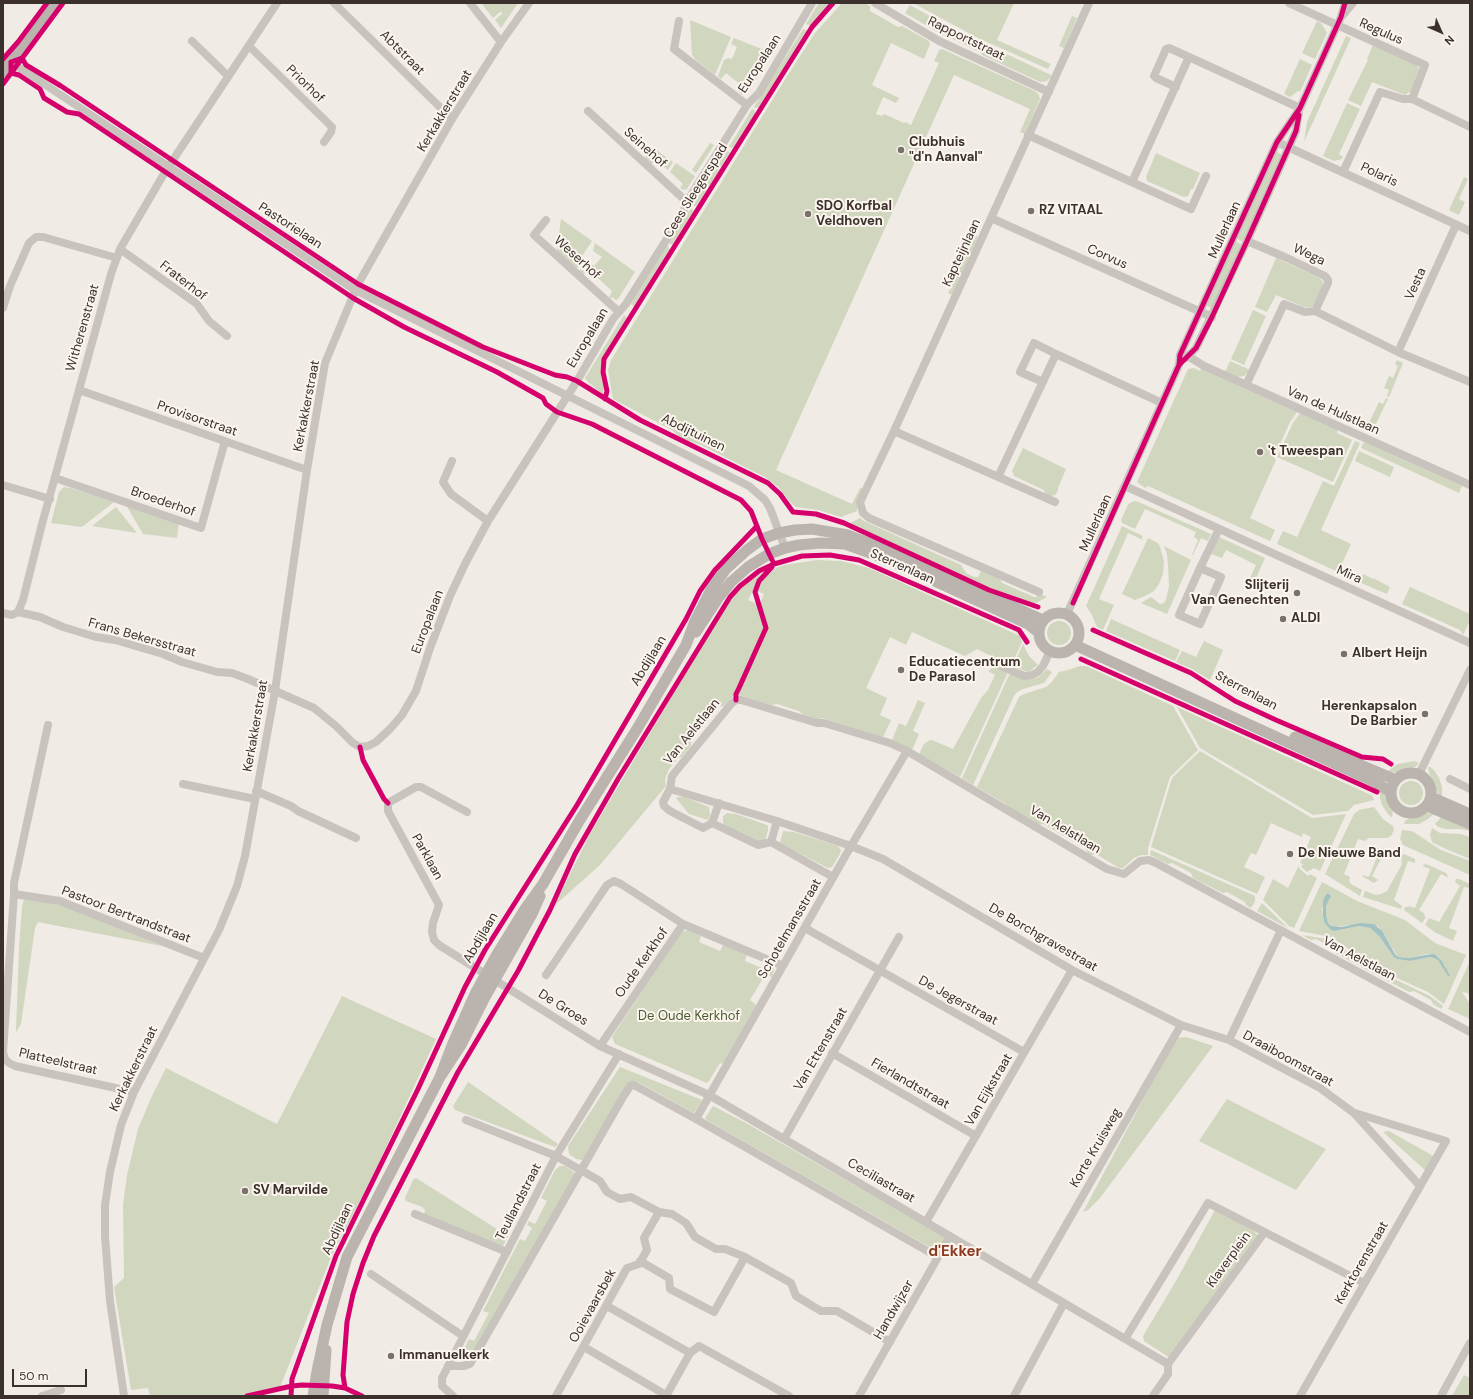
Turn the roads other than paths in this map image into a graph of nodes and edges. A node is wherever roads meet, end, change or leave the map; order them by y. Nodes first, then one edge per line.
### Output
1 (55, 3) edge
2 (278, 3) edge
3 (334, 3) edge
4 (470, 3) edge
5 (529, 3) edge
6 (812, 3) edge
7 (875, 3) edge
8 (1088, 3) edge
9 (1289, 3) edge
10 (1344, 3) edge
11 (1352, 3) edge
12 (1341, 17) junction
13 (679, 21) dead end
14 (1338, 25) junction
15 (192, 40) dead end
16 (501, 42) junction
17 (249, 46) junction
18 (1189, 58) junction
19 (11, 62) junction
20 (3, 72) edge
21 (228, 76) junction
22 (1176, 87) junction
23 (1049, 92) junction
24 (1412, 99) junction
25 (747, 104) junction
26 (1300, 108) junction
27 (588, 111) dead end
28 (452, 119) junction
29 (1470, 127) edge
30 (1028, 135) junction
31 (324, 142) dead end
32 (1277, 142) junction
33 (1289, 147) junction
34 (168, 167) junction
35 (1343, 172) junction
36 (1206, 176) dead end
37 (1132, 182) junction
38 (687, 202) junction
39 (991, 218) junction
40 (546, 220) dead end
41 (1456, 225) junction
42 (1470, 231) edge
43 (1247, 241) junction
44 (120, 249) junction
45 (117, 258) junction
46 (355, 290) junction
47 (3, 308) edge
48 (618, 311) junction
49 (1315, 311) junction
50 (1200, 312) junction
51 (1212, 317) junction
52 (227, 336) dead end
53 (1398, 352) junction
54 (1056, 354) junction
55 (1188, 356) junction
56 (1179, 365) junction
57 (1043, 382) junction
58 (1470, 382) edge
59 (1246, 385) junction
60 (79, 390) junction
61 (567, 396) junction
62 (1162, 403) junction
63 (894, 431) junction
64 (225, 441) junction
65 (452, 461) dead end
66 (307, 470) junction
67 (998, 477) junction
68 (55, 478) junction
69 (3, 485) edge
70 (1470, 485) edge
71 (1125, 486) junction
72 (50, 499) junction
73 (1055, 502) dead end
74 (488, 521) junction
75 (1218, 529) junction
76 (779, 533) junction
77 (785, 548) junction
78 (1200, 568) junction
79 (1039, 592) dead end
80 (18, 612) junction
81 (3, 613) edge
82 (1067, 614) junction
83 (1043, 620) junction
84 (1038, 632) junction
85 (1077, 641) junction
86 (1470, 643) edge
87 (686, 645) junction
88 (1050, 651) junction
89 (999, 665) dead end
90 (1470, 670) edge
91 (275, 691) junction
92 (48, 725) dead end
93 (907, 751) junction
94 (1419, 774) junction
95 (1396, 780) junction
96 (1450, 780) dead end
97 (183, 784) dead end
98 (670, 789) junction
99 (1470, 789) edge
100 (1391, 792) junction
101 (256, 795) junction
102 (1429, 801) junction
103 (719, 803) junction
104 (467, 812) dead end
105 (1470, 814) edge
106 (777, 821) junction
107 (712, 823) junction
108 (1470, 824) edge
109 (356, 838) dead end
110 (771, 842) junction
111 (851, 846) junction
112 (833, 878) junction
113 (14, 894) junction
114 (683, 924) junction
115 (805, 928) junction
116 (1281, 930) junction
117 (899, 937) dead end
118 (204, 958) junction
119 (783, 966) junction
120 (1072, 970) junction
121 (880, 971) junction
122 (546, 975) dead end
123 (490, 977) junction
124 (1181, 1025) junction
125 (1470, 1032) edge
126 (1229, 1040) junction
127 (600, 1046) junction
128 (1024, 1052) junction
129 (832, 1053) junction
130 (619, 1054) junction
131 (4, 1059) edge
132 (134, 1092) junction
133 (709, 1095) junction
134 (1354, 1113) junction
135 (696, 1119) junction
136 (466, 1120) dead end
137 (976, 1136) junction
138 (784, 1139) junction
139 (1446, 1141) joint
140 (556, 1156) junction
141 (582, 1170) junction
142 (1420, 1186) junction
143 (660, 1212) junction
144 (415, 1214) dead end
145 (926, 1222) junction
146 (1264, 1233) junction
147 (950, 1236) junction
148 (507, 1252) junction
149 (745, 1257) junction
150 (938, 1257) junction
151 (640, 1261) junction
152 (371, 1274) dead end
153 (1364, 1283) junction
154 (1032, 1284) junction
155 (1064, 1303) junction
156 (607, 1306) junction
157 (327, 1326) junction
158 (463, 1336) junction
159 (1125, 1339) junction
160 (890, 1342) junction
161 (1470, 1343) edge
162 (584, 1347) junction
163 (690, 1353) junction
164 (1168, 1364) junction
165 (448, 1366) junction
166 (61, 1390) dead end
167 (558, 1395) edge
168 (42, 1396) edge
169 (124, 1396) edge
170 (313, 1396) edge
171 (323, 1396) edge
172 (453, 1396) edge
173 (666, 1396) edge
174 (789, 1396) edge
175 (859, 1396) edge
176 (1014, 1396) edge
177 (1153, 1396) edge
178 (1300, 1396) edge
179 (1441, 1396) edge

1 - 19 street
2 - 17 street, Witherenstraat
3 - 28 street, Abtstraat
4 - 16 street
5 - 16 street, Kerkakkerstraat
6 - 25 street, Europalaan
7 - 23 street, Rapportstraat
8 - 23 street, Kapteijnlaan
9 - 14 street
10 - 12 street, Mullerlaan
11 - 12 street, Mullerlaan
12 - 14 street, Mullerlaan
13 - 25 street
14 - 24 street, Regulus
14 - 26 street, Mullerlaan
15 - 21 street
16 - 28 street, Kerkakkerstraat
17 - 21 street, Witherenstraat
17 - 31 street, Priorhof
18 - 22 street
18 - 22 street
18 - 26 street
19 - 20 street
19 - 34 street, Pastorielaan
21 - 34 street, Witherenstraat
22 - 37 street
23 - 30 street, Kapteijnlaan
24 - 29 street
24 - 35 street
25 - 38 street, Europalaan
26 - 32 street, Mullerlaan
26 - 33 street, Mullerlaan
27 - 38 street, Seinehof
28 - 46 street, Kerkakkerstraat
30 - 37 street
30 - 39 street, Kapteijnlaan
32 - 33 street, Polaris
32 - 50 street, Mullerlaan
33 - 35 street, Polaris
33 - 43 street, Mullerlaan
34 - 44 street, Witherenstraat
34 - 46 street, Pastorielaan
35 - 41 street, Polaris
36 - 37 street
38 - 48 street, Europalaan
39 - 50 street, Corvus
39 - 63 street, Kapteijnlaan
40 - 48 street, Weserhof
41 - 42 street, Polaris
41 - 53 street, Vesta
43 - 49 street, Wega
43 - 51 street, Mullerlaan
44 - 45 street, Witherenstraat
44 - 52 street, Fraterhof
45 - 47 street
45 - 60 street, Witherenstraat
46 - 61 street, Pastorielaan
46 - 66 street, Kerkakkerstraat
48 - 61 street, Europalaan
49 - 53 street
49 - 59 street
50 - 51 street, Corvus
50 - 56 street, Mullerlaan
51 - 55 street, Mullerlaan
53 - 58 street
54 - 57 street
54 - 57 street
54 - 62 street
55 - 56 street, Mullerlaan
55 - 59 street, Van de Hulstlaan
56 - 62 street, Mullerlaan
57 - 67 street
59 - 70 street, Van de Hulstlaan
60 - 64 street, Provisorstraat
60 - 68 street, Witherenstraat
61 - 74 street, Europalaan
61 - 76 street, Abdijtuinen
62 - 71 street, Mullerlaan
63 - 67 street
63 - 79 street, Kapteijnlaan
64 - 66 street, Provisorstraat
64 - 68 street, Broederhof
65 - 74 street
66 - 91 street, Kerkakkerstraat
67 - 73 street
68 - 72 street, Witherenstraat
69 - 72 street
71 - 75 street, Mira
71 - 82 street, Mullerlaan
72 - 80 street, Witherenstraat
74 - 91 street, Europalaan
75 - 78 street
75 - 86 street, Mira
76 - 77 street, Abdijtuinen
76 - 83 street, Sterrenlaan
76 - 87 street, Abdijlaan
77 - 84 street, Sterrenlaan
77 - 87 street, Abdijlaan
78 - 78 street
80 - 81 street, Frans Bekersstraat
80 - 91 street, Frans Bekersstraat
82 - 83 street
82 - 85 street
83 - 84 street
84 - 88 street
85 - 88 street
85 - 95 street, Sterrenlaan
85 - 100 street, Sterrenlaan
87 - 123 street, Abdijlaan
88 - 89 street
90 - 94 street
91 - 101 street, Kerkakkerstraat
92 - 113 street, Platteelstraat
93 - 98 street, Van Aelstlaan
93 - 111 street, Schotelmansstraat
93 - 116 street, Van Aelstlaan
94 - 95 street
94 - 102 street
95 - 100 street
96 - 99 street
97 - 101 street
98 - 103 street, De Borchgravestraat
98 - 107 street
100 - 102 street
101 - 109 street, Kerkakkerstraat
101 - 118 street, Kerkakkerstraat
102 - 105 street
102 - 108 street
103 - 106 street, De Borchgravestraat
103 - 107 street
104 - 123 street, Parklaan
106 - 110 street
106 - 111 street, De Borchgravestraat
107 - 110 street
110 - 112 street
111 - 112 street, Schotelmansstraat
111 - 120 street, De Borchgravestraat
112 - 115 street, Schotelmansstraat
113 - 118 street, Pastoor Bertrandstraat
113 - 131 street, Platteelstraat
114 - 119 street, Oude Kerkhof
114 - 122 street
114 - 127 street, Oude Kerkhof
115 - 119 street, Schotelmansstraat
115 - 121 street, De Jegerstraat
116 - 125 street, Van Aelstlaan
116 - 126 street
117 - 121 street
118 - 132 street, Kerkakkerstraat
119 - 133 street, Schotelmansstraat
120 - 124 street, De Borchgravestraat
120 - 128 street, Van Eijkstraat
121 - 128 street, De Jegerstraat
121 - 129 street, Van Ettenstraat
123 - 127 street, De Groes
123 - 157 street, Abdijlaan
124 - 126 street, De Borchgravestraat
124 - 154 street, Korte Kruisweg
126 - 134 street, Draaiboomstraat
127 - 130 street, De Groes
128 - 137 street, Van Eijkstraat
129 - 137 street, Fierlandtstraat
129 - 138 street, Van Ettenstraat
130 - 133 street, Ceciliastraat
130 - 140 street, Teullandstraat
131 - 132 street, Platteelstraat
132 - 169 street, Kerkakkerstraat
133 - 135 street, Schotelmansstraat
133 - 138 street, Ceciliastraat
134 - 139 street, Draaiboomstraat
134 - 142 street, Draaiboomstraat
135 - 141 street
135 - 150 street
136 - 140 street
137 - 145 street, Van Eijkstraat
138 - 145 street, Ceciliastraat
139 - 142 street, Kerktorenstraat
140 - 141 street
140 - 148 street, Teullandstraat
141 - 143 street
141 - 165 street
142 - 153 street, Kerktorenstraat
143 - 149 street
143 - 151 street
144 - 148 street
145 - 147 street, Ceciliastraat
146 - 153 street
146 - 159 street, Klaverplein
146 - 164 street, Klaverplein
147 - 150 street, Handwijzer
147 - 154 street, Ceciliastraat
148 - 158 street, Teullandstraat
149 - 151 street
149 - 160 street
150 - 160 street, Handwijzer
151 - 156 street, Ooievaarsbek
152 - 158 street
153 - 178 street, Kerktorenstraat
154 - 155 street, Ceciliastraat
155 - 159 street, Ceciliastraat
155 - 176 street
156 - 162 street, Ooievaarsbek
156 - 163 street
157 - 170 street, Abdijlaan
157 - 171 street, Abdijlaan
158 - 165 street, Teullandstraat
159 - 164 street
160 - 175 street, Handwijzer
161 - 179 street
162 - 167 street, Ooievaarsbek
162 - 173 street
163 - 173 street
163 - 174 street
164 - 177 street, Klaverplein
165 - 172 street, Teullandstraat
166 - 168 street

